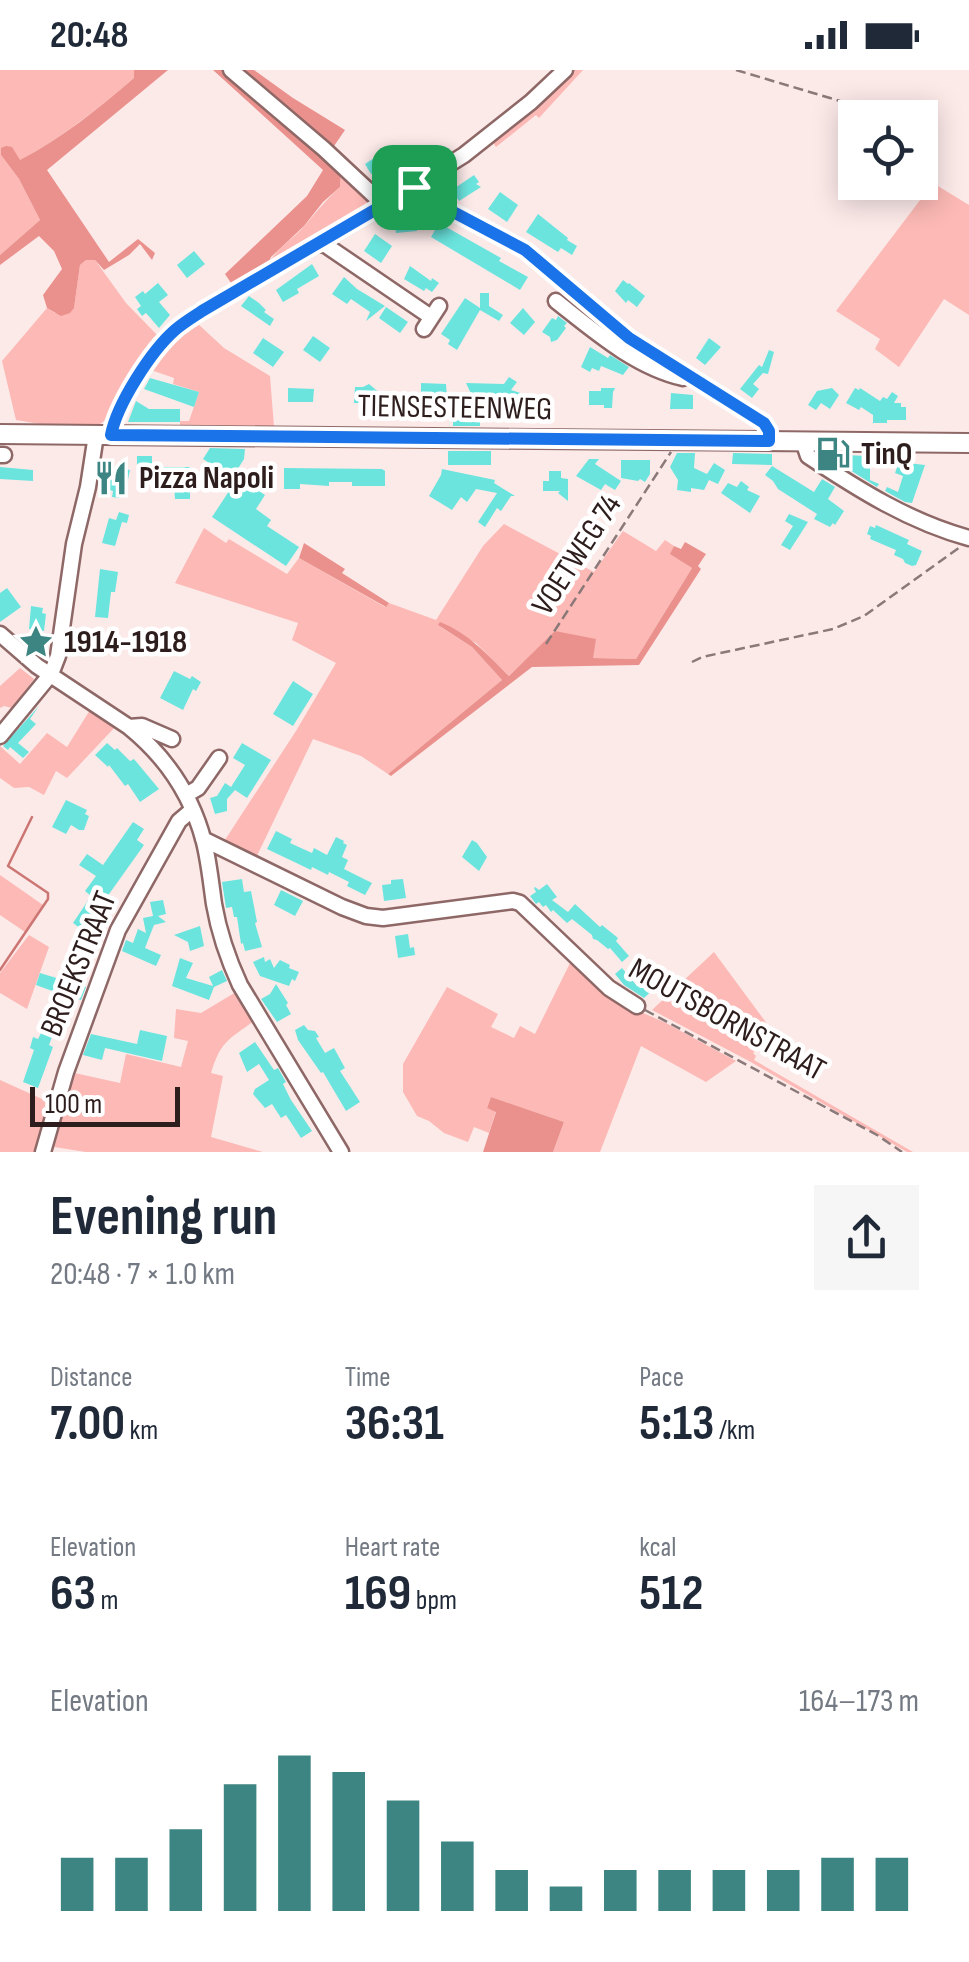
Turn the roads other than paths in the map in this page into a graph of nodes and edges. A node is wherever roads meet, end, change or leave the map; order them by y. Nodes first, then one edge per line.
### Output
1 (231, 70) edge
2 (565, 70) edge
3 (414, 187) junction
4 (384, 205) junction
5 (321, 242) junction
6 (556, 301) dead end
7 (431, 317) dead end
8 (694, 379) junction
9 (0, 434) edge
10 (104, 435) junction
11 (769, 441) junction
12 (803, 441) junction
13 (969, 443) edge
14 (968, 538) edge
15 (0, 634) edge
16 (52, 674) junction
17 (129, 727) junction
18 (0, 736) edge
19 (172, 739) dead end
20 (219, 758) dead end
21 (189, 802) junction
22 (203, 839) junction
23 (637, 1006) road end
24 (43, 1152) edge
25 (342, 1152) edge

1 - 4 street
2 - 3 street
3 - 4 street
3 - 8 street
4 - 5 street
5 - 7 street
5 - 10 street
6 - 8 street
8 - 11 street
9 - 10 main road, TIENSESTEENWEG
10 - 11 main road, TIENSESTEENWEG
10 - 16 street
11 - 12 main road, TIENSESTEENWEG
12 - 13 main road, TIENSESTEENWEG
12 - 14 street
15 - 16 street
16 - 17 street
16 - 18 street
17 - 19 street
17 - 21 street
20 - 21 street, BROEKSTRAAT
21 - 22 street
21 - 24 street, BROEKSTRAAT
22 - 23 street, MOUTSBORNSTRAAT
22 - 25 street

